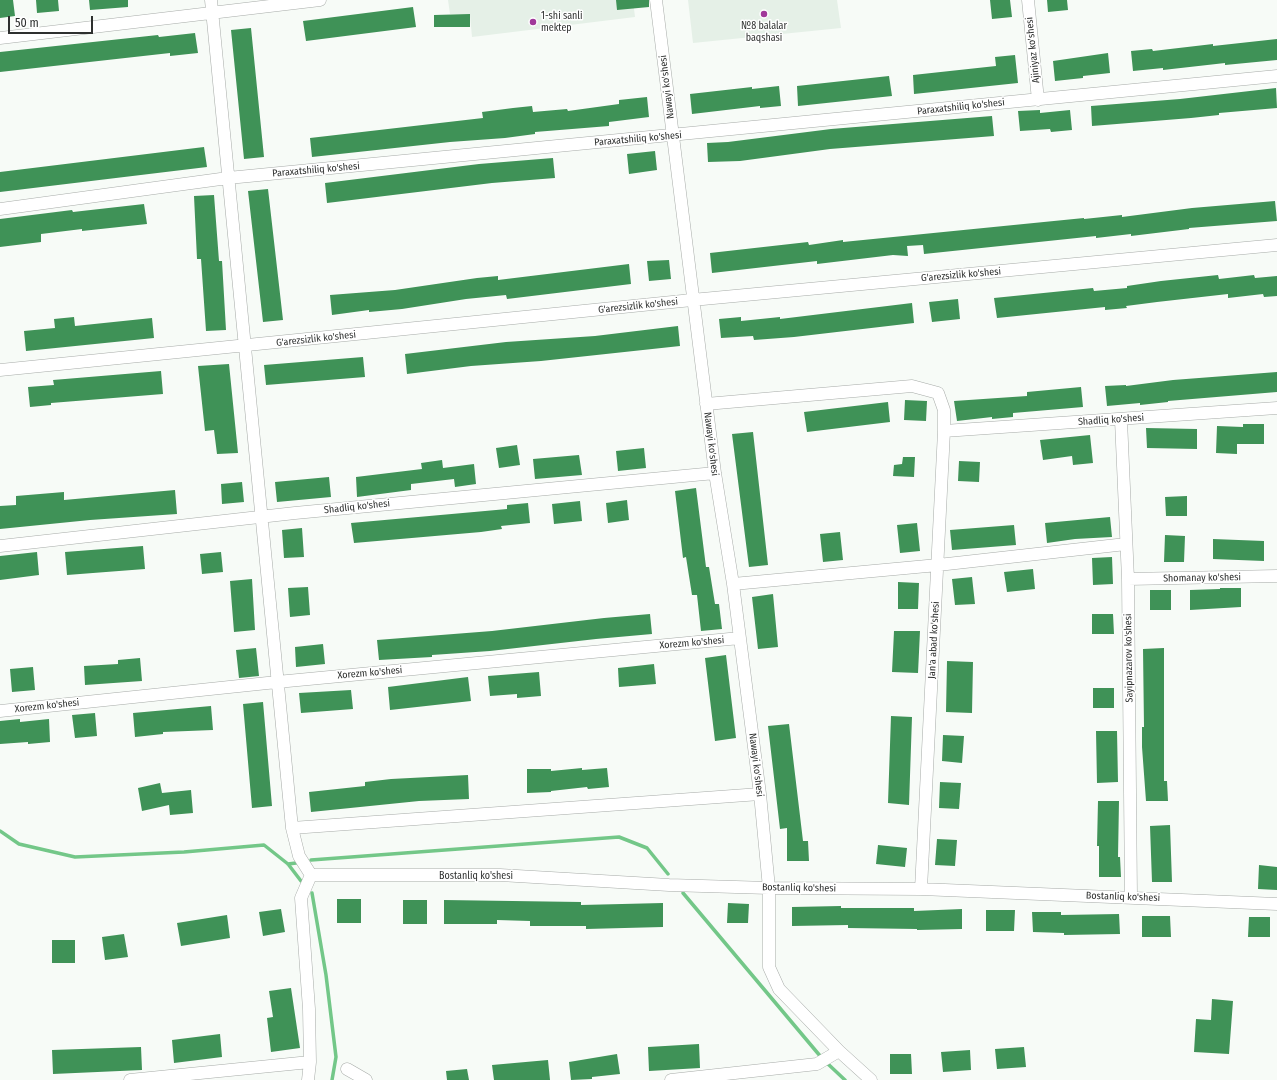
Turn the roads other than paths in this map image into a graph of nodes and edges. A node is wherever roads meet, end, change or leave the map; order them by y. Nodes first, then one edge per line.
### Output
1 (211, 0) edge
2 (320, 0) edge
3 (656, 0) edge
4 (1028, 0) edge
5 (212, 13) junction
6 (0, 38) edge
7 (1277, 76) edge
8 (1038, 100) junction
9 (672, 136) junction
10 (228, 178) junction
11 (0, 209) edge
12 (1277, 244) edge
13 (692, 300) junction
14 (244, 346) junction
15 (0, 370) edge
16 (706, 404) junction
17 (1277, 408) edge
18 (1121, 420) junction
19 (944, 431) junction
20 (715, 473) junction
21 (262, 517) junction
22 (1126, 544) junction
23 (0, 546) edge
24 (938, 565) junction
25 (1277, 576) edge
26 (1128, 579) junction
27 (733, 584) junction
28 (740, 638) junction
29 (277, 682) junction
30 (0, 711) edge
31 (760, 794) junction
32 (292, 828) junction
33 (316, 876) junction
34 (769, 888) junction
35 (921, 889) junction
36 (1131, 897) junction
37 (1277, 904) edge
38 (839, 1050) junction
39 (310, 1062) junction
40 (347, 1069) dead end
41 (130, 1080) edge
42 (308, 1080) edge
43 (366, 1080) edge
44 (671, 1080) edge
45 (871, 1080) edge

1 - 5 street
2 - 5 street
3 - 9 street, Nawayi ko'shesi
4 - 8 street, Ajiniyaz ko'shesi
5 - 6 street
5 - 10 street
7 - 8 street, Paraxatshiliq ko'shesi
8 - 9 street, Paraxatshiliq ko'shesi
9 - 10 street, Paraxatshiliq ko'shesi
9 - 13 street, Nawayi ko'shesi
10 - 11 street, Paraxatshiliq ko'shesi
10 - 14 street
12 - 13 street, G'arezsizlik ko'shesi
13 - 14 street, G'arezsizlik ko'shesi
13 - 16 street, Nawayi ko'shesi
14 - 15 street, G'arezsizlik ko'shesi
14 - 21 street
16 - 19 street, Jan'a abad ko'shesi
16 - 20 street, Nawayi ko'shesi
17 - 18 street, Shadliq ko'shesi
18 - 19 street, Shadliq ko'shesi
18 - 22 street, Sayipnazarov ko'shesi
19 - 24 street, Jan'a abad ko'shesi
20 - 21 street, Shadliq ko'shesi
20 - 27 street, Nawayi ko'shesi
21 - 23 street, Shadliq ko'shesi
21 - 29 street
22 - 24 street
22 - 26 street, Sayipnazarov ko'shesi
24 - 27 street
24 - 35 street, Jan'a abad ko'shesi
25 - 26 street, Shomanay ko'shesi
26 - 36 street, Sayipnazarov ko'shesi
27 - 28 street, Nawayi ko'shesi
28 - 29 street, Xorezm ko'shesi
28 - 31 street, Nawayi ko'shesi
29 - 30 street, Xorezm ko'shesi
29 - 32 street
31 - 32 street
31 - 34 street, Nawayi ko'shesi
32 - 33 street
33 - 34 street, Bostanliq ko'shesi
33 - 39 street
34 - 35 street, Bostanliq ko'shesi
34 - 38 street, Nawayi ko'shesi
35 - 36 street, Bostanliq ko'shesi
36 - 37 street, Bostanliq ko'shesi
38 - 44 street
38 - 45 street, Nawayi ko'shesi
39 - 41 street
39 - 42 street
40 - 43 street

